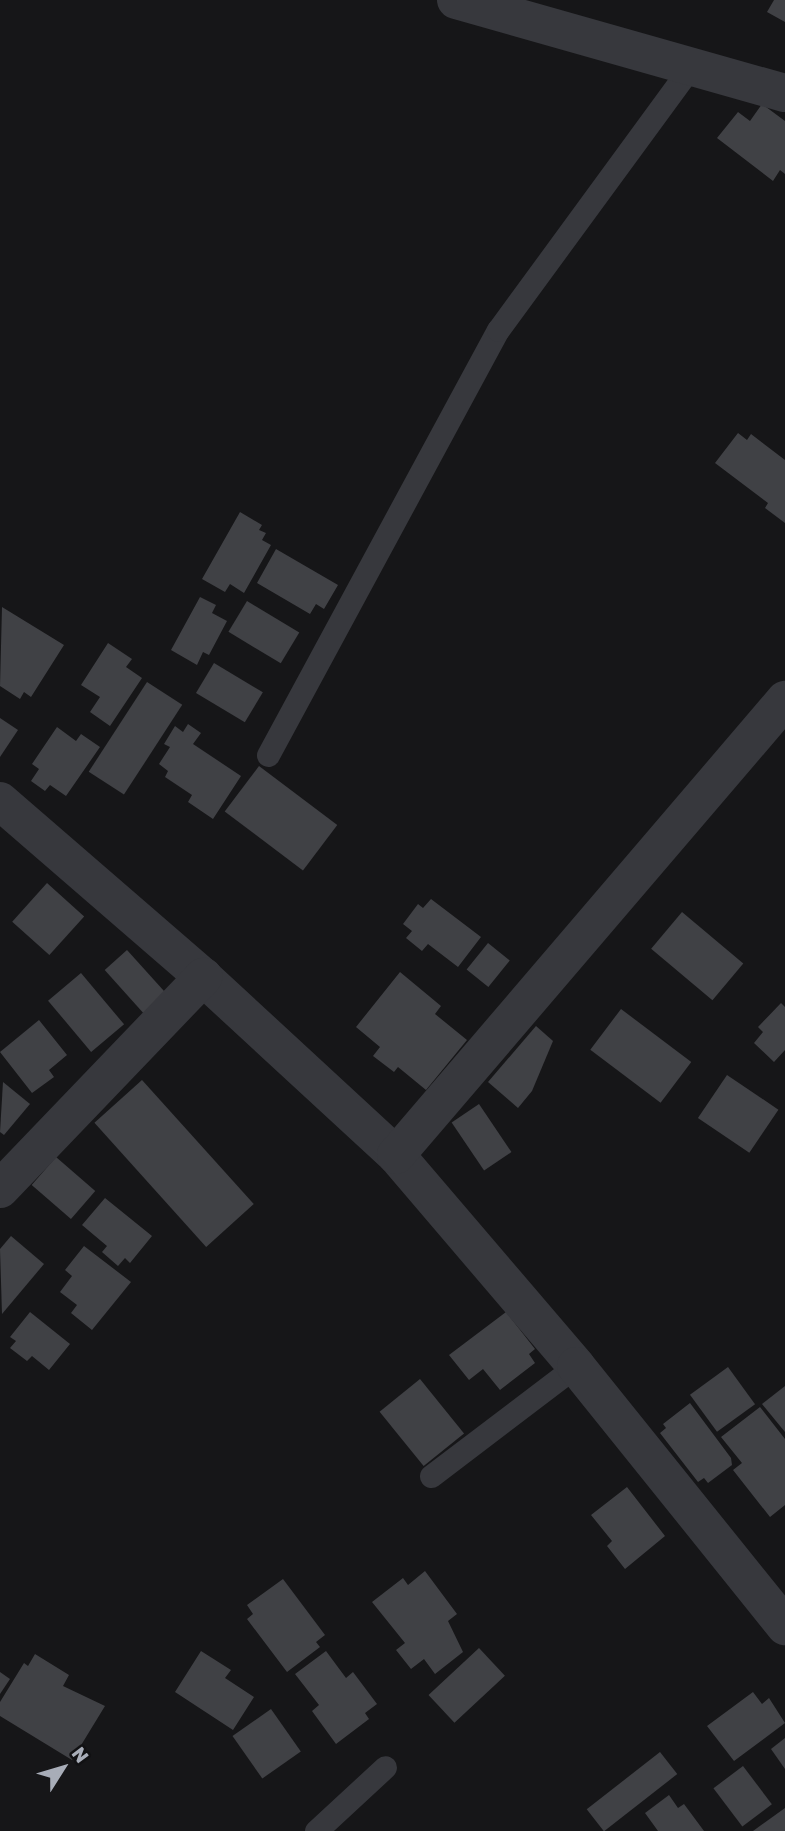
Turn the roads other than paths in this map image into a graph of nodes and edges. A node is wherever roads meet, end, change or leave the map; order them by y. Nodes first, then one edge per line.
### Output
1 (456, 0) edge
2 (688, 69) junction
3 (785, 93) edge
4 (785, 700) edge
5 (268, 755) dead end
6 (0, 801) edge
7 (204, 977) junction
8 (396, 1155) junction
9 (0, 1189) edge
10 (576, 1366) junction
11 (431, 1476) dead end
12 (785, 1626) edge
13 (385, 1767) dead end
14 (316, 1831) edge

1 - 2 street
2 - 3 street
2 - 5 lane
4 - 8 street
6 - 7 street
7 - 8 street
7 - 9 street
8 - 10 street
10 - 11 lane
10 - 12 street
13 - 14 lane

